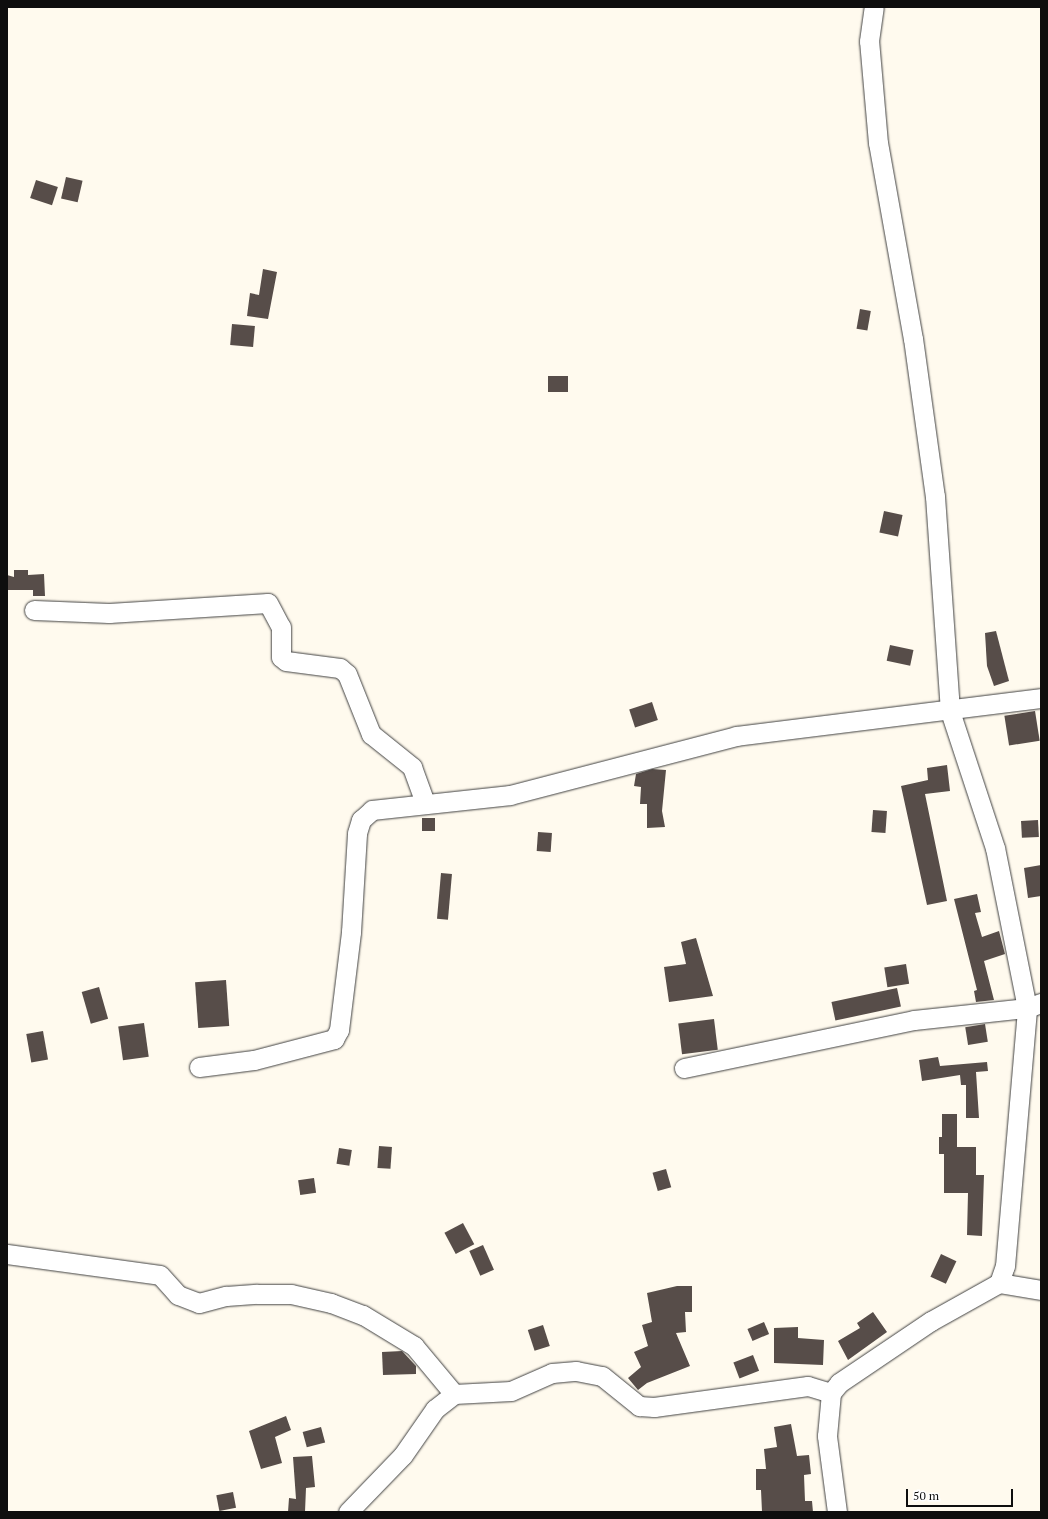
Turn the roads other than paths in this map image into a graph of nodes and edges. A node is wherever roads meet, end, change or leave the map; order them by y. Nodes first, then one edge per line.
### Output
1 (874, 7) edge
2 (34, 610) dead end
3 (1041, 698) edge
4 (950, 711) junction
5 (425, 803) junction
6 (1034, 1006) edge
7 (199, 1067) dead end
8 (684, 1068) dead end
9 (7, 1254) edge
10 (999, 1283) junction
11 (1041, 1290) edge
12 (831, 1393) junction
13 (454, 1394) junction
14 (348, 1512) edge
15 (837, 1512) edge

1 - 4 street
2 - 5 street
3 - 4 street
4 - 5 street
4 - 6 street
5 - 7 street
6 - 8 street
6 - 10 street
9 - 13 street
10 - 11 street
10 - 12 street
12 - 13 street
12 - 15 street
13 - 14 street

